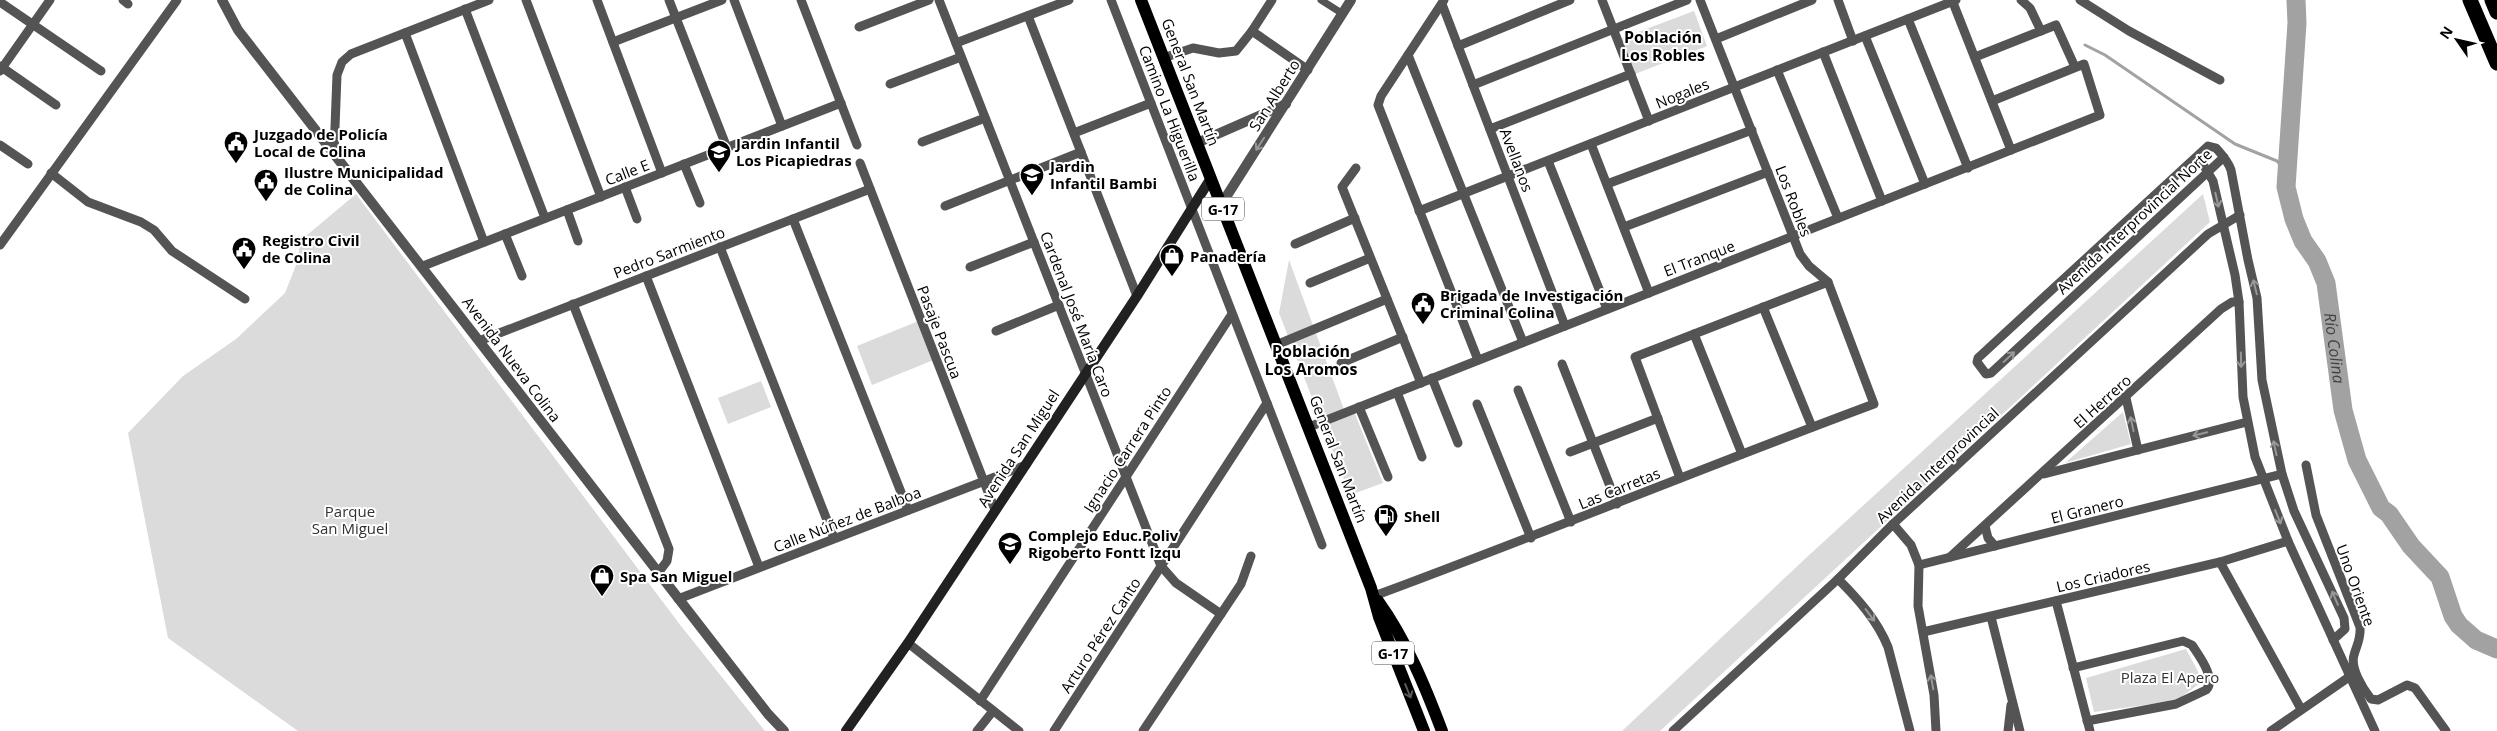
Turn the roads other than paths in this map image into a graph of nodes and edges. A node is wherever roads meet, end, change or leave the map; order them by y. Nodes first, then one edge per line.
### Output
1 (50, 0) edge
2 (177, 0) edge
3 (222, 0) edge
4 (489, 0) edge
5 (526, 0) edge
6 (597, 0) edge
7 (669, 0) edge
8 (722, 0) edge
9 (734, 0) edge
10 (801, 0) edge
11 (929, 0) edge
12 (938, 0) edge
13 (1069, 0) edge
14 (1111, 0) edge
15 (1141, 0) edge
16 (1272, 0) edge
17 (1321, 0) edge
18 (1351, 0) edge
19 (1570, 0) edge
20 (1602, 0) edge
21 (1687, 0) edge
22 (1700, 0) edge
23 (1812, 0) edge
24 (1838, 0) edge
25 (1953, 0) edge
26 (2021, 0) edge
27 (2080, 0) edge
28 (2470, 0) edge
29 (2492, 0) edge
30 (0, 2) edge
31 (1443, 2) edge
32 (1550, 4) edge
33 (465, 9) junction
34 (2497, 12) edge
35 (1343, 14) junction
36 (1028, 16) junction
37 (676, 18) junction
38 (1908, 19) junction
39 (33, 24) junction
40 (859, 27) dead end
41 (1614, 30) junction
42 (1252, 31) junction
43 (2042, 31) junction
44 (405, 33) junction
45 (1865, 36) junction
46 (1716, 39) junction
47 (1853, 41) junction
48 (613, 42) junction
49 (956, 43) junction
50 (1458, 46) junction
51 (1823, 52) junction
52 (1408, 55) junction
53 (961, 57) junction
54 (1975, 57) junction
55 (1163, 58) junction
56 (2497, 64) edge
57 (2080, 66) junction
58 (1, 68) edge
59 (1308, 70) junction
60 (1777, 70) junction
61 (101, 72) dead end
62 (1631, 74) junction
63 (2220, 80) dead end
64 (890, 84) dead end
65 (1473, 85) junction
66 (1735, 87) junction
67 (1992, 101) junction
68 (841, 103) junction
69 (1151, 103) junction
70 (1287, 103) junction
71 (56, 105) dead end
72 (985, 118) junction
73 (1650, 121) junction
74 (782, 126) junction
75 (1490, 129) junction
76 (1752, 130) junction
77 (1074, 133) junction
78 (922, 142) dead end
79 (1197, 143) junction
80 (1591, 144) junction
81 (0, 145) edge
82 (857, 145) dead end
83 (727, 148) junction
84 (2011, 150) junction
85 (334, 152) junction
86 (1081, 152) junction
87 (2198, 156) junction
88 (2224, 157) junction
89 (1548, 160) junction
90 (860, 163) dead end
91 (28, 164) dead end
92 (684, 164) junction
93 (1356, 168) dead end
94 (1968, 168) junction
95 (1768, 172) junction
96 (2209, 172) junction
97 (51, 173) junction
98 (662, 173) junction
99 (1508, 176) junction
100 (1210, 178) junction
101 (1009, 180) junction
102 (1607, 184) junction
103 (1925, 184) junction
104 (625, 188) junction
105 (870, 189) junction
106 (1464, 194) junction
107 (601, 197) junction
108 (1882, 201) junction
109 (700, 203) dead end
110 (1221, 204) junction
111 (946, 206) dead end
112 (1192, 209) junction
113 (566, 210) junction
114 (1419, 211) junction
115 (2240, 216) junction
116 (545, 218) junction
117 (1355, 218) junction
118 (1838, 218) junction
119 (637, 219) dead end
120 (793, 219) junction
121 (2223, 224) junction
122 (1624, 227) junction
123 (505, 234) junction
124 (1794, 236) junction
125 (578, 241) dead end
126 (484, 242) junction
127 (1034, 242) junction
128 (1295, 244) dead end
129 (0, 245) edge
130 (720, 248) junction
131 (1370, 258) junction
132 (423, 266) junction
133 (970, 267) dead end
134 (522, 276) dead end
135 (646, 276) junction
136 (1828, 282) junction
137 (1310, 283) dead end
138 (1649, 293) junction
139 (1137, 296) junction
140 (245, 299) dead end
141 (1387, 299) junction
142 (2239, 302) junction
143 (573, 304) junction
144 (1059, 305) junction
145 (1763, 307) junction
146 (1607, 309) junction
147 (1232, 314) junction
148 (1565, 326) junction
149 (996, 331) dead end
150 (1694, 334) junction
151 (1403, 337) junction
152 (479, 341) junction
153 (1523, 342) junction
154 (1276, 345) junction
155 (1478, 360) junction
156 (1341, 363) dead end
157 (1562, 364) dead end
158 (1086, 374) junction
159 (1432, 378) junction
160 (1421, 383) junction
161 (1518, 390) dead end
162 (1397, 392) junction
163 (2126, 398) junction
164 (1267, 403) junction
165 (1477, 404) dead end
166 (1874, 404) joint
167 (1359, 407) junction
168 (1658, 418) junction
169 (2247, 422) junction
170 (1309, 427) junction
171 (1812, 427) junction
172 (1458, 442) dead end
173 (1593, 443) junction
174 (2138, 450) junction
175 (1570, 452) dead end
176 (1742, 454) junction
177 (1422, 457) dead end
178 (1026, 465) junction
179 (2306, 465) dead end
180 (2042, 474) junction
181 (2282, 474) junction
182 (1126, 475) junction
183 (1388, 477) dead end
184 (1680, 478) junction
185 (2263, 479) junction
186 (984, 481) junction
187 (1617, 504) junction
188 (908, 510) junction
189 (995, 510) junction
190 (1571, 522) junction
191 (1893, 524) junction
192 (1985, 526) junction
193 (834, 538) junction
194 (1531, 538) junction
195 (2288, 540) junction
196 (1322, 545) dead end
197 (1995, 546) junction
198 (1252, 556) dead end
199 (1950, 557) junction
200 (2220, 562) junction
201 (1919, 565) junction
202 (1162, 566) junction
203 (759, 567) junction
204 (658, 573) junction
205 (1838, 578) junction
206 (1374, 596) junction
207 (678, 598) junction
208 (2056, 601) junction
209 (1221, 614) junction
210 (1990, 617) junction
211 (1923, 632) junction
212 (2333, 640) junction
213 (908, 643) junction
214 (2073, 668) junction
215 (2349, 677) junction
216 (2011, 700) junction
217 (980, 701) junction
218 (2301, 708) junction
219 (993, 711) junction
220 (2087, 721) junction
221 (784, 731) edge
222 (846, 731) edge
223 (977, 731) edge
224 (1019, 731) edge
225 (1054, 731) edge
226 (1142, 731) edge
227 (1424, 731) edge
228 (1442, 731) edge
229 (1674, 731) edge
230 (1910, 731) edge
231 (1936, 731) edge
232 (2008, 731) edge
233 (2020, 731) edge
234 (2090, 731) edge
235 (2271, 731) edge
236 (2375, 731) edge
237 (2446, 731) edge

1 - 39 street
2 - 97 street
3 - 85 street, Avenida Nueva Colina
4 - 33 street
5 - 107 street
6 - 48 street
7 - 37 street
8 - 37 street
9 - 74 street
10 - 68 street
11 - 40 street
12 - 49 street, Cardenal José María Caro
13 - 36 street
14 - 69 street, Camino La Higuerilla
15 - 55 main road, General San Martín / G-17
16 - 42 street
17 - 35 street
18 - 35 street, San Alberto
19 - 32 street
20 - 41 street
21 - 41 street
22 - 46 street, Los Robles
23 - 46 street
24 - 47 street
25 - 38 street, Nogales
25 - 54 street
26 - 43 street
27 - 63 street
28 - 56 highway
29 - 34 highway
30 - 39 street
31 - 50 street, Avellanos
31 - 52 street
32 - 50 street
33 - 44 street
33 - 116 street
35 - 59 street, San Alberto
36 - 49 street
36 - 77 street
37 - 48 street
37 - 83 street
38 - 45 street, Nogales
38 - 94 street
39 - 58 street
39 - 61 street
41 - 62 street
41 - 65 street
42 - 55 street
42 - 59 street
43 - 54 street
43 - 57 street
44 - 85 street
44 - 126 street
45 - 47 street, Nogales
45 - 103 street
46 - 66 street, Los Robles
47 - 51 street, Nogales
48 - 98 street
49 - 53 street, Cardenal José María Caro
50 - 65 street, Avellanos
51 - 60 street, Nogales
51 - 108 street
52 - 106 street
52 - 114 street
53 - 64 street
53 - 72 street, Cardenal José María Caro
54 - 67 street
55 - 79 main road, General San Martín / G-17
57 - 67 street
57 - 84 street, El Tranque
58 - 71 street
59 - 70 street, San Alberto
60 - 66 street, Nogales
60 - 118 street
62 - 73 street
62 - 75 street
65 - 75 street, Avellanos
66 - 73 street, Nogales
66 - 76 street, Los Robles
67 - 84 street
68 - 74 street, Calle E
68 - 82 street
69 - 77 street
69 - 112 street, Camino La Higuerilla
70 - 79 street
70 -> 110 street, San Alberto
72 - 78 street
72 - 101 street, Cardenal José María Caro
73 - 80 street, Nogales
74 - 83 street, Calle E
75 - 99 street, Avellanos
76 - 95 street, Los Robles
76 - 102 street
77 - 86 street
79 - 100 main road, General San Martín / G-17
80 - 89 street, Nogales
80 - 102 street
81 - 91 street
83 - 92 street, Calle E
84 - 94 street, El Tranque
85 - 132 street, Avenida Nueva Colina
86 - 101 street
86 - 139 street
87 - 88 street, Avenida Interprovincial Norte
87 - 96 street
87 -> 96 street, Avenida Interprovincial Norte
88 - 96 street, Avenida Interprovincial Norte
88 - 115 street
89 - 99 street, Nogales
89 - 146 street
90 - 105 street, Pasaje Pascua
92 - 98 street, Calle E
92 - 109 street
93 - 117 street
94 - 103 street, El Tranque
95 - 122 street
95 - 124 street, Los Robles
96 -> 121 street
97 - 129 street
97 - 140 street
98 - 104 street, Calle E
99 - 106 street, Nogales
99 - 148 street, Avellanos
100 - 110 main road, General San Martín / G-17
100 - 112 main road, Avenida San Miguel
101 - 111 street
101 - 127 street, Cardenal José María Caro
102 - 122 street
103 - 108 street, El Tranque
104 - 107 street, Calle E
104 - 119 street
105 - 120 street, Pedro Sarmiento
105 - 186 street, Pasaje Pascua
106 - 114 street, Nogales
106 - 153 street
107 - 113 street, Calle E
108 - 118 street, El Tranque
110 - 154 main road, General San Martín / G-17
112 - 139 main road, Avenida San Miguel
112 - 147 street, Camino La Higuerilla
113 - 116 street, Calle E
113 - 125 street
114 - 155 street
115 - 121 street, Avenida Interprovincial
181 -> 115 street
116 - 123 street, Calle E
117 - 128 street
117 - 131 street
118 - 124 street, El Tranque
120 - 130 street, Pedro Sarmiento
120 - 188 street
121 - 142 street
121 - 191 street, Avenida Interprovincial
122 - 138 street
123 - 126 street, Calle E
123 - 134 street
124 - 136 street, Los Robles
124 - 138 street, El Tranque
126 - 132 street, Calle E
127 - 133 street
127 - 144 street, Cardenal José María Caro
130 - 135 street, Pedro Sarmiento
130 - 193 street
131 - 137 street
131 - 141 street
132 - 152 street, Avenida Nueva Colina
135 - 143 street, Pedro Sarmiento
135 - 203 street
136 - 145 street
136 - 166 street, Los Robles
138 - 146 street, El Tranque
139 - 158 main road, Avenida San Miguel
141 - 151 street
141 - 154 street
142 - 163 street, El Herrero
142 -> 169 street
143 - 152 street, Pedro Sarmiento
143 - 204 street
144 - 149 street
144 - 158 street, Cardenal José María Caro
145 - 150 street
145 - 171 street
146 - 148 street, El Tranque
147 - 164 street, Camino La Higuerilla
147 - 182 street, Ignacio Carrera Pinto
148 - 153 street, El Tranque
150 - 168 street
150 - 176 street
151 - 156 street
151 - 160 street
152 - 204 street, Avenida Nueva Colina
153 - 155 street, El Tranque
154 - 170 main road, General San Martín / G-17
155 - 159 street, El Tranque
157 - 173 street
158 - 178 main road, Avenida San Miguel
158 - 182 street, Cardenal José María Caro
159 - 160 street, El Tranque
159 - 172 street
160 - 162 street, El Tranque
161 - 190 street
162 - 167 street, El Tranque
162 - 177 street
174 -> 163 street
163 - 180 street, El Herrero
164 - 196 street, Camino La Higuerilla
164 - 202 street, Arturo Pérez Canto
165 - 194 street
166 - 171 street, Las Carretas
167 - 170 street, El Tranque
167 - 183 street
168 - 173 street
168 - 184 street
169 -> 174 street
169 - 185 street
170 - 206 main road, General San Martín / G-17
171 - 176 street, Las Carretas
173 - 175 street
173 - 187 street
174 - 180 street
176 - 184 street, Las Carretas
178 - 186 street, Calle Núñez de Balboa
178 - 189 main road, Avenida San Miguel
179 - 237 street, Uno Oriente
180 - 192 street, El Herrero
181 - 185 street, El Granero
212 -> 181 street
182 - 202 street, Cardenal José María Caro
182 - 217 street, Ignacio Carrera Pinto
184 - 187 street, Las Carretas
185 -> 195 street
185 - 197 street, El Granero
186 - 188 street, Calle Núñez de Balboa
186 - 189 street, Pasaje Pascua
187 - 190 street, Las Carretas
188 - 193 street, Calle Núñez de Balboa
189 - 213 main road, Avenida San Miguel
190 - 194 street, Las Carretas
191 - 201 street
191 - 205 street, Avenida Interprovincial
192 - 197 street
192 - 199 street, El Herrero
193 - 203 street, Calle Núñez de Balboa
194 - 206 street, Las Carretas
195 - 200 street, Los Criadores
195 - 212 street
197 - 199 street, El Granero
198 - 209 street
199 - 201 street, El Granero
200 - 208 street, Los Criadores
200 - 218 street
201 - 211 street
202 - 209 street, Cardenal José María Caro
202 - 225 street, Arturo Pérez Canto
203 - 207 street, Calle Núñez de Balboa
204 - 207 street, Avenida Nueva Colina
205 - 229 street, Avenida Interprovincial
205 -> 230 street
206 -> 227 main road, General San Martín / G-17
206 - 228 main road, General San Martín / G-17
207 - 221 street, Avenida Nueva Colina
208 - 210 street, Los Criadores
208 - 214 street
209 - 226 street
210 - 211 street, Los Criadores
210 - 216 street
231 -> 211 street
212 - 215 street
213 - 217 street
213 - 222 main road, Avenida San Miguel
214 - 220 street
214 - 220 street
215 - 218 street
215 - 236 street
216 - 232 street
216 - 233 street
217 - 219 street
218 - 235 street
219 - 223 street
219 - 224 street
220 - 234 street

